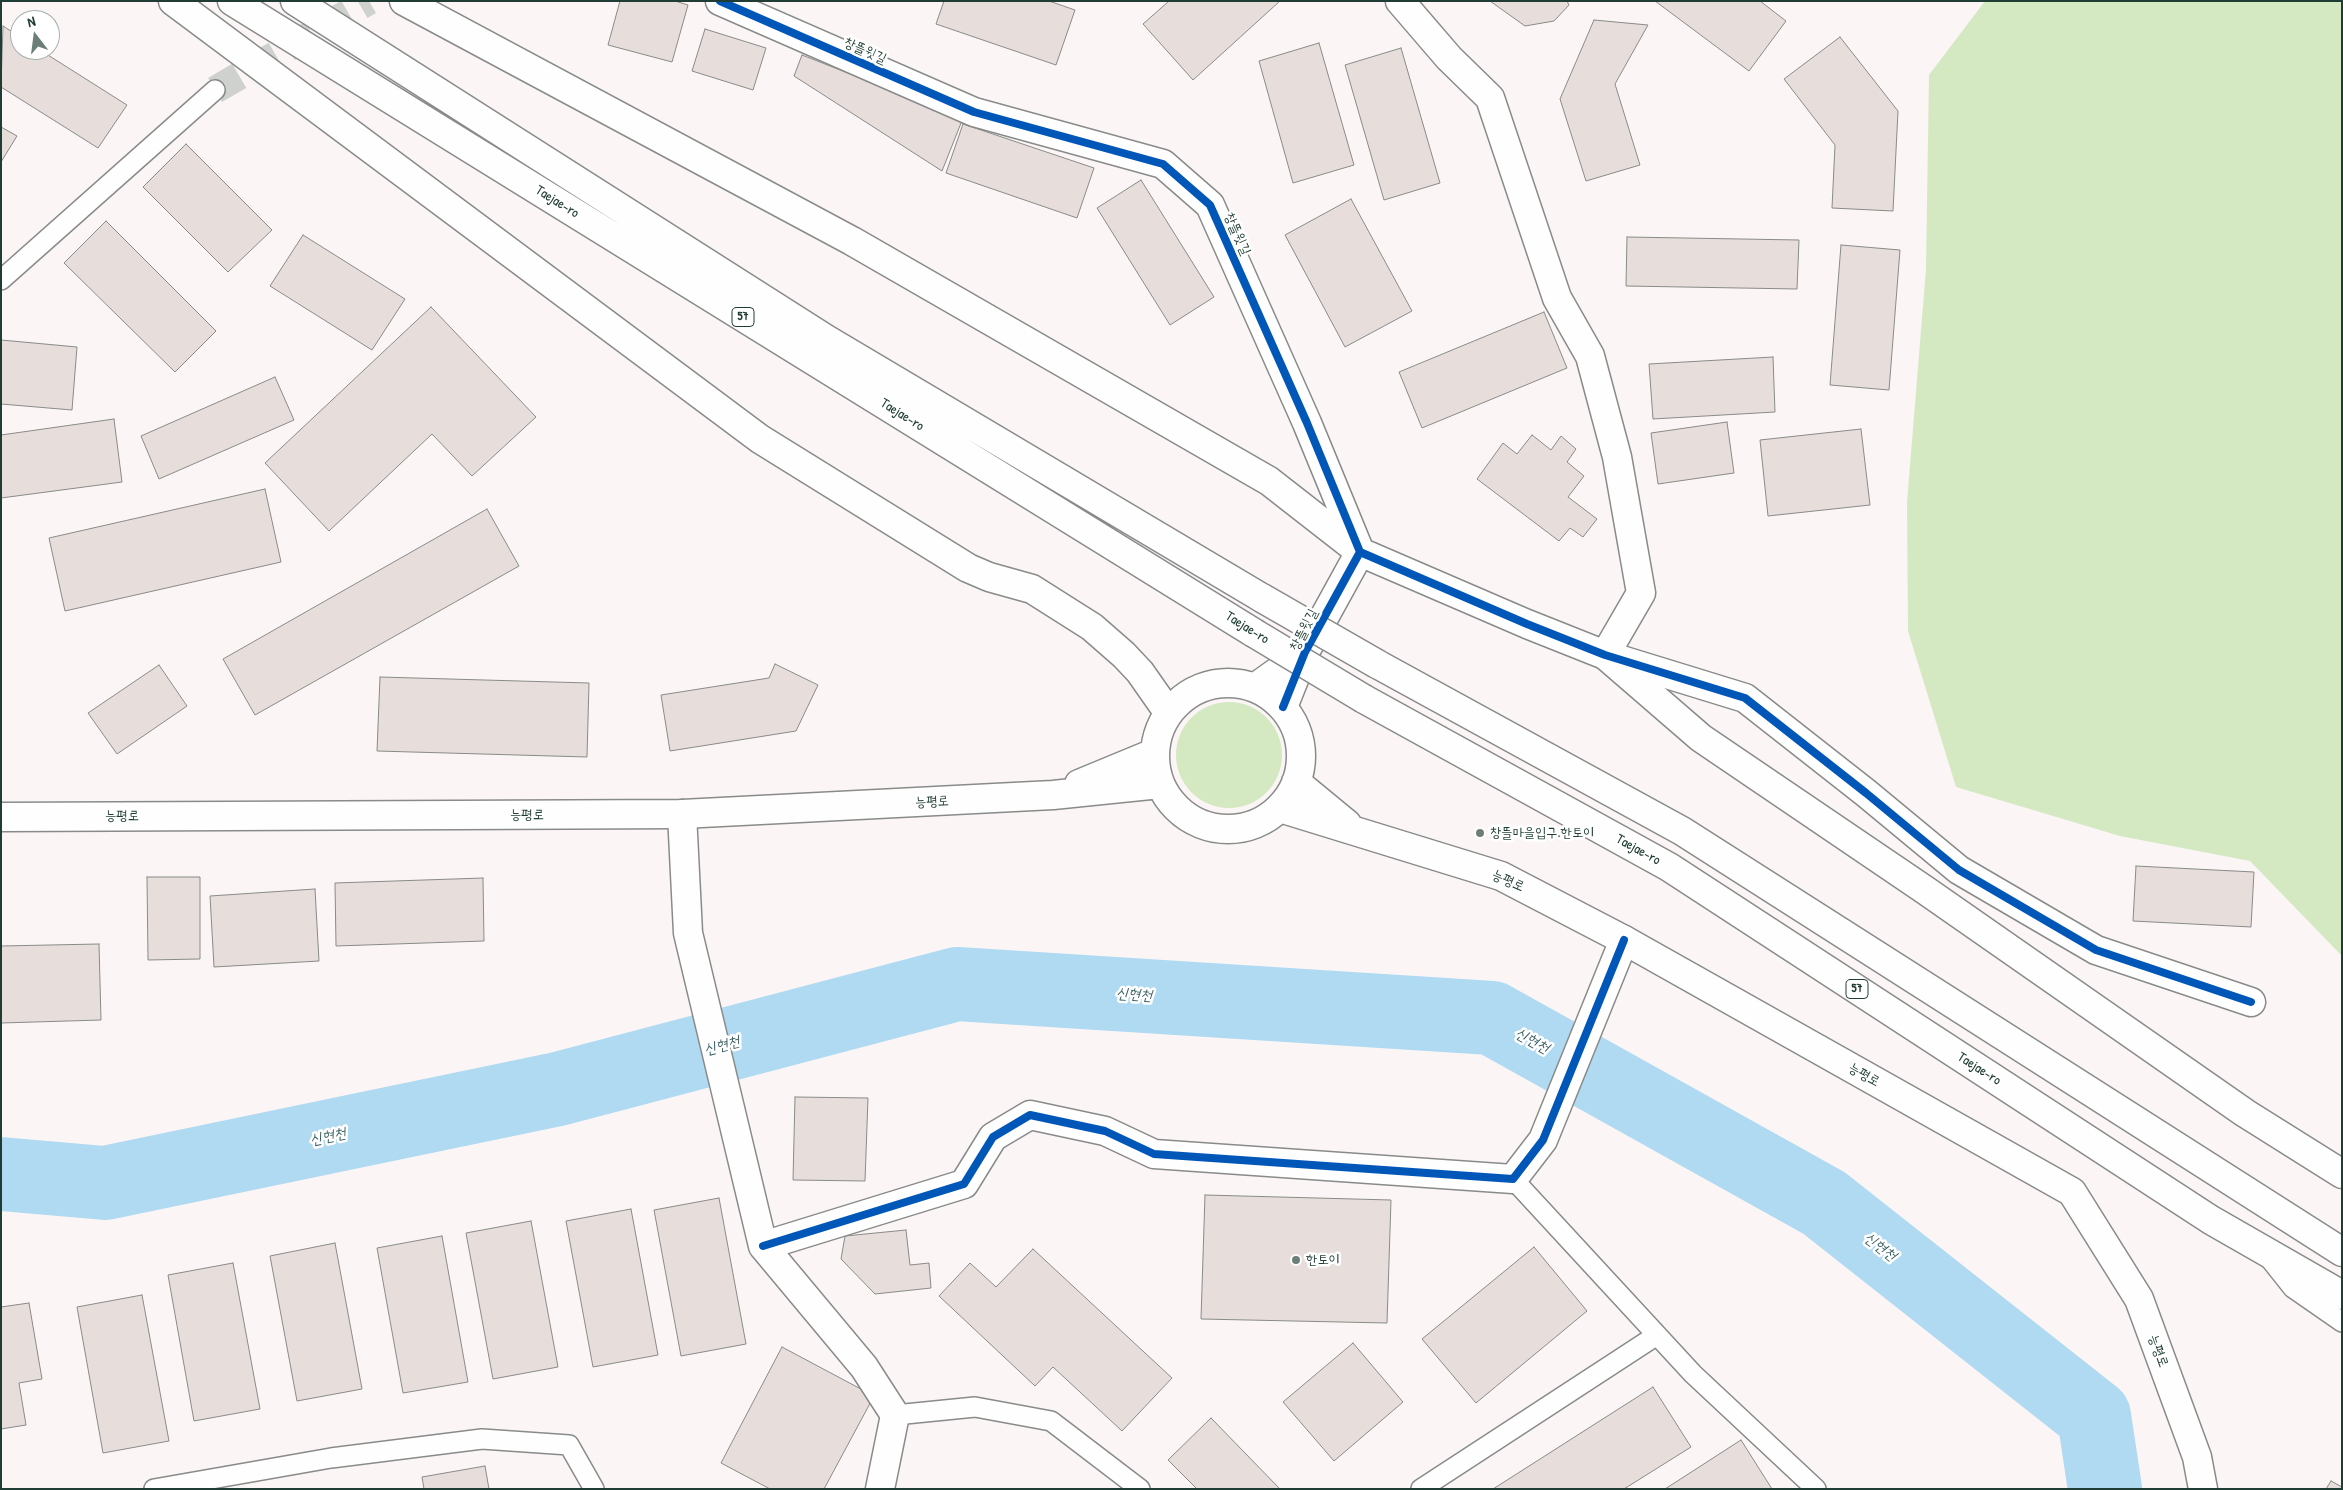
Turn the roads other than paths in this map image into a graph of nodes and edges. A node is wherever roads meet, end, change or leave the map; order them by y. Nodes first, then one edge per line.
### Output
1 (174, 1) edge
2 (232, 1) edge
3 (295, 1) edge
4 (404, 1) edge
5 (720, 1) edge
6 (1400, 1) edge
7 (215, 90) tunnel mouth
8 (1, 280) edge
9 (1360, 552) junction
10 (1305, 652) junction
11 (1605, 654) junction
12 (1256, 687) junction
13 (1283, 707) junction
14 (1168, 712) junction
15 (1154, 753) junction
16 (1296, 782) junction
17 (1160, 784) junction
18 (1053, 796) junction
19 (1280, 808) junction
20 (682, 814) junction
21 (1, 817) edge
22 (1356, 831) junction
23 (1624, 940) junction
24 (2251, 1002) dead end
25 (2342, 1174) edge
26 (1513, 1179) junction
27 (763, 1246) junction
28 (2261, 1248) junction
29 (2342, 1252) edge
30 (2342, 1295) edge
31 (2342, 1322) edge
32 (1657, 1335) junction
33 (895, 1415) junction
34 (154, 1489) edge
35 (594, 1489) edge
36 (880, 1489) edge
37 (1140, 1489) edge
38 (1421, 1489) edge
39 (1816, 1489) edge
40 (2203, 1489) edge

1 - 14 main road
2 - 28 main road, Taejae-ro / 57, bridge
3 - 29 main road, Taejae-ro / 57, bridge
4 - 9 main road
5 - 9 main road, 창뜰윗길
6 - 11 main road
7 - 8 lane
9 - 10 main road, 창뜰윗길
9 - 11 main road
10 - 12 main road, 창뜰윗길
10 - 13 main road, 창뜰윗길
11 - 24 main road
11 - 25 main road
12 - 13 main road
12 - 14 main road
13 - 16 main road
14 - 15 main road
15 - 17 main road
15 - 18 main road, 능평로
16 - 19 main road
16 - 22 main road, 능평로
17 - 18 main road, 능평로
17 - 19 main road
18 - 20 main road, 능평로
19 - 22 main road, 능평로
20 - 21 main road, 능평로
20 - 27 main road
22 - 23 main road, 능평로
23 - 26 main road
23 - 40 main road, 능평로
26 - 27 main road
26 - 32 lane
27 - 33 main road
28 - 30 main road, Taejae-ro / 57
28 - 31 lane
32 - 38 lane
32 - 39 lane
33 - 36 main road
33 - 37 lane
34 - 35 lane

